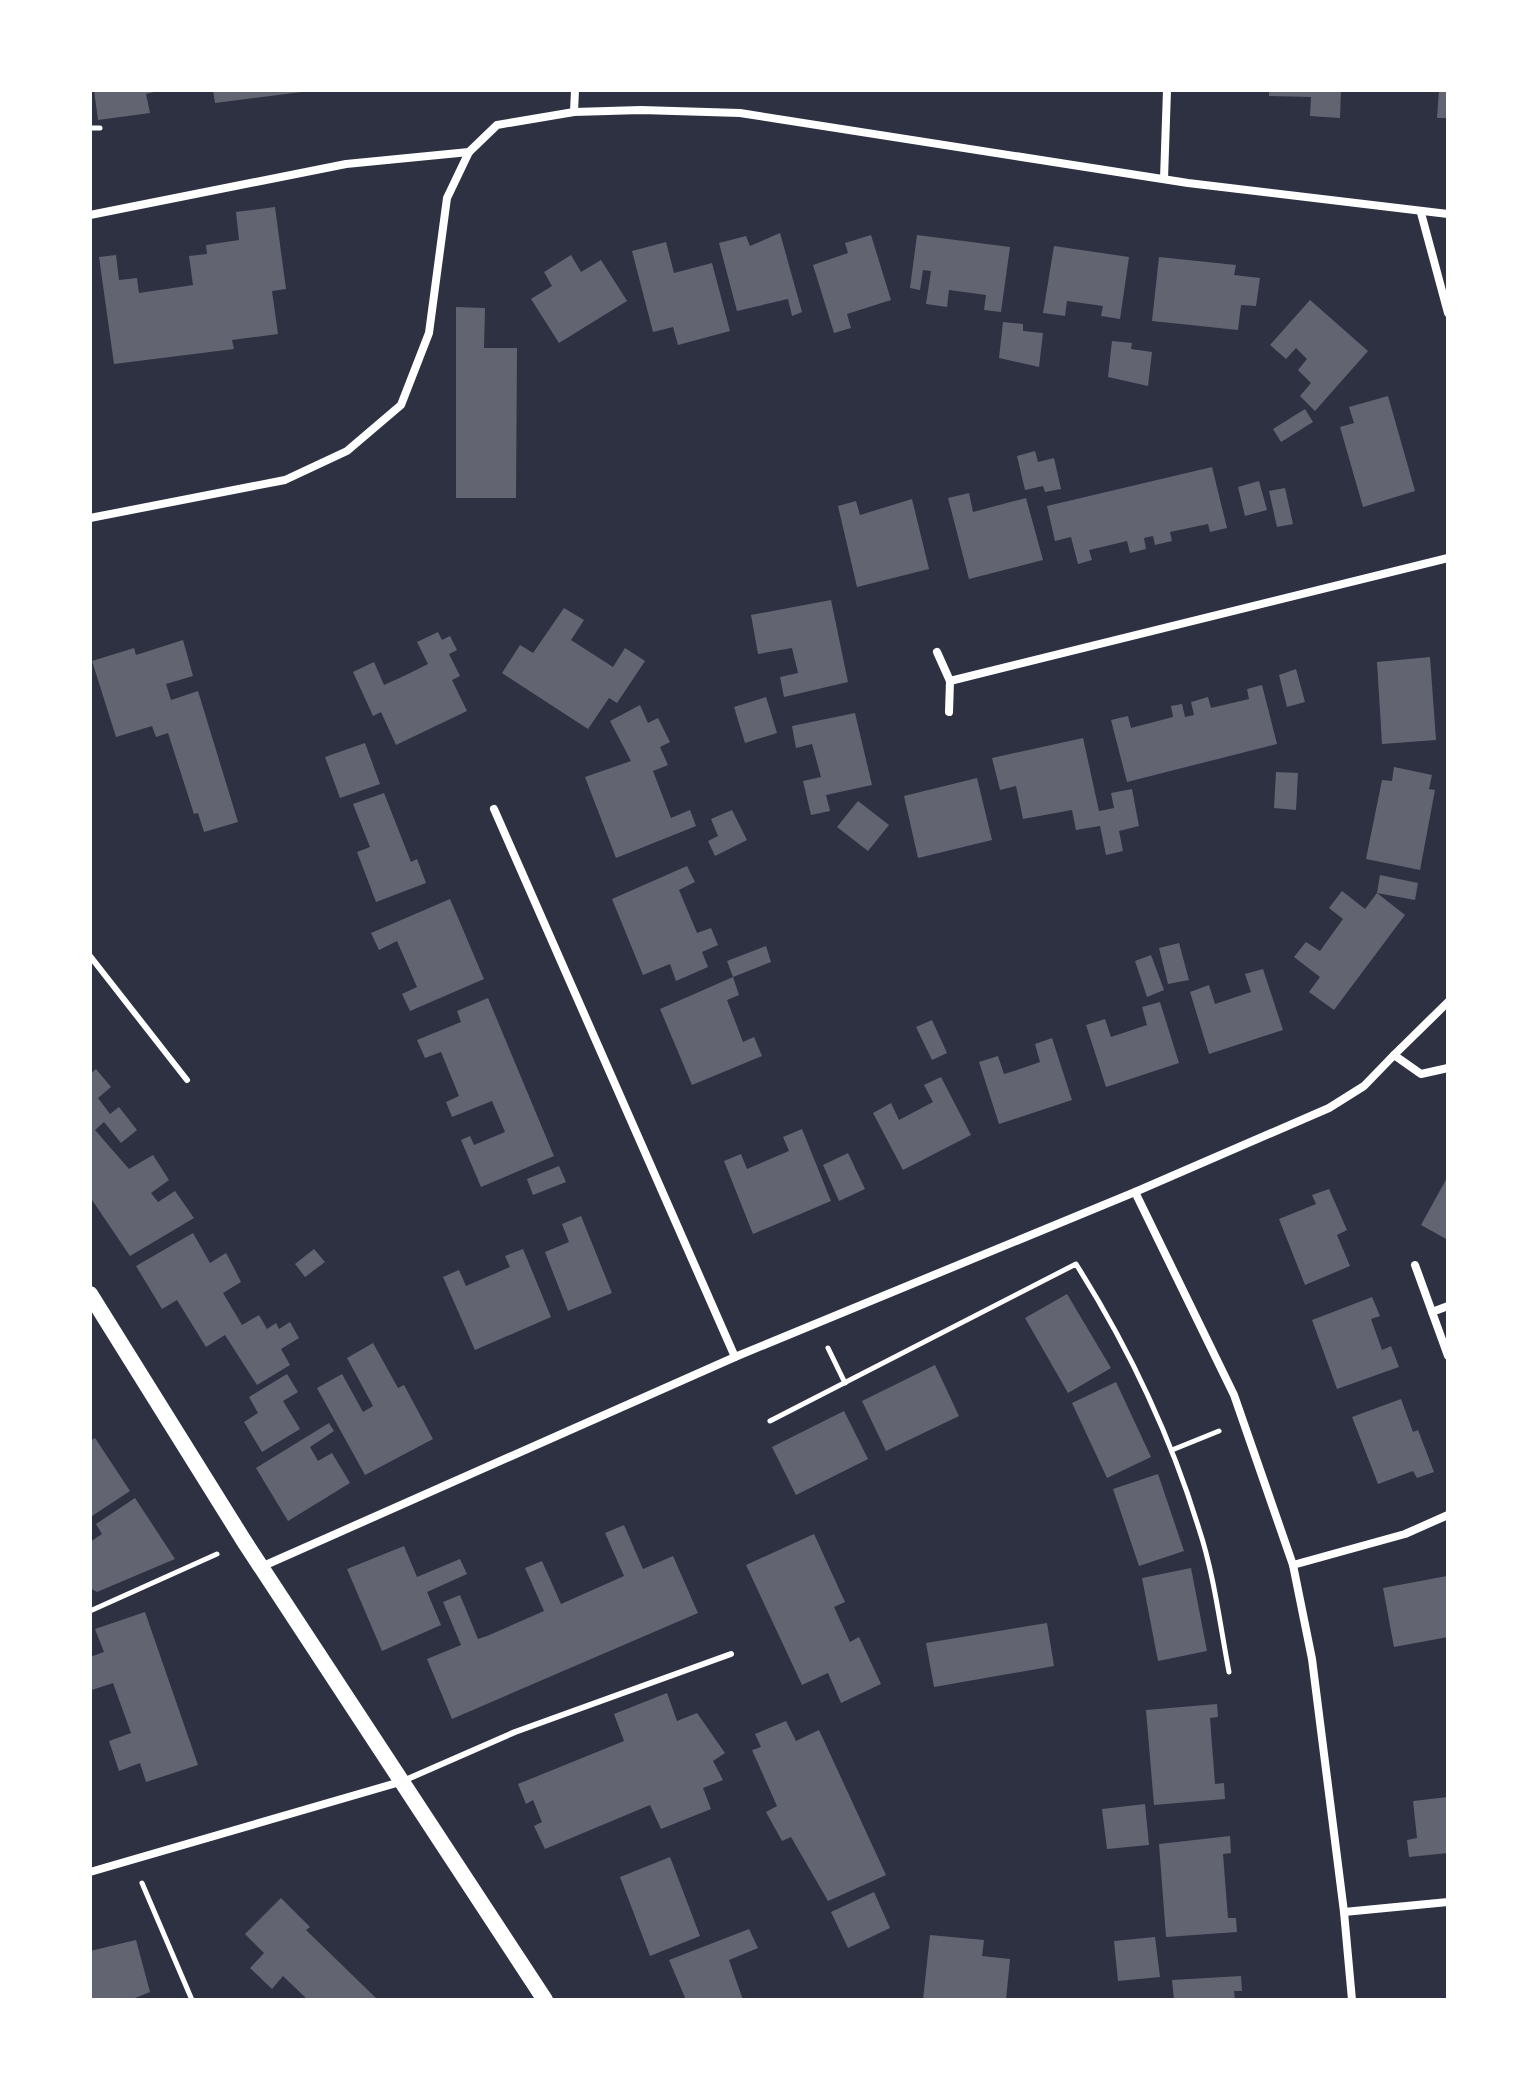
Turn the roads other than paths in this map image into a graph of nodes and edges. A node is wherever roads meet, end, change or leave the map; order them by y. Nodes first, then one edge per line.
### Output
1 (575, 90) edge
2 (1167, 90) edge
3 (574, 112) junction
4 (469, 152) junction
5 (1164, 179) junction
6 (1421, 213) junction
7 (1448, 214) edge
8 (90, 215) edge
9 (1448, 313) edge
10 (90, 518) edge
11 (1448, 558) edge
12 (937, 652) dead end
13 (950, 681) junction
14 (949, 712) dead end
15 (494, 809) dead end
16 (90, 956) edge
17 (1448, 1002) edge
18 (1394, 1055) junction
19 (1448, 1068) edge
20 (187, 1080) dead end
21 (1135, 1192) junction
22 (1415, 1265) dead end
23 (90, 1294) edge
24 (1448, 1306) edge
25 (1432, 1312) junction
26 (1448, 1356) edge
27 (735, 1357) junction
28 (1448, 1515) edge
29 (1293, 1565) junction
30 (261, 1567) junction
31 (731, 1654) dead end
32 (400, 1782) junction
33 (90, 1872) edge
34 (1448, 1902) edge
35 (1344, 1912) junction
36 (545, 2000) edge
37 (1352, 2000) edge

1 - 3 street
2 - 5 street
3 - 4 street
3 - 5 street
4 - 8 street
4 - 10 street
5 - 6 street
6 - 7 street
6 - 9 street
11 - 13 street
12 - 13 street
13 - 14 street
15 - 27 street
16 - 20 lane
17 - 18 street
18 - 19 street
18 - 21 street
21 - 27 street
21 - 29 street
22 - 25 street
23 - 30 main road
24 - 25 street
25 - 26 street
27 - 30 street
28 - 29 street
29 - 35 street
30 - 32 main road
31 - 32 lane
32 - 33 street
32 - 36 main road
34 - 35 street
35 - 37 street

